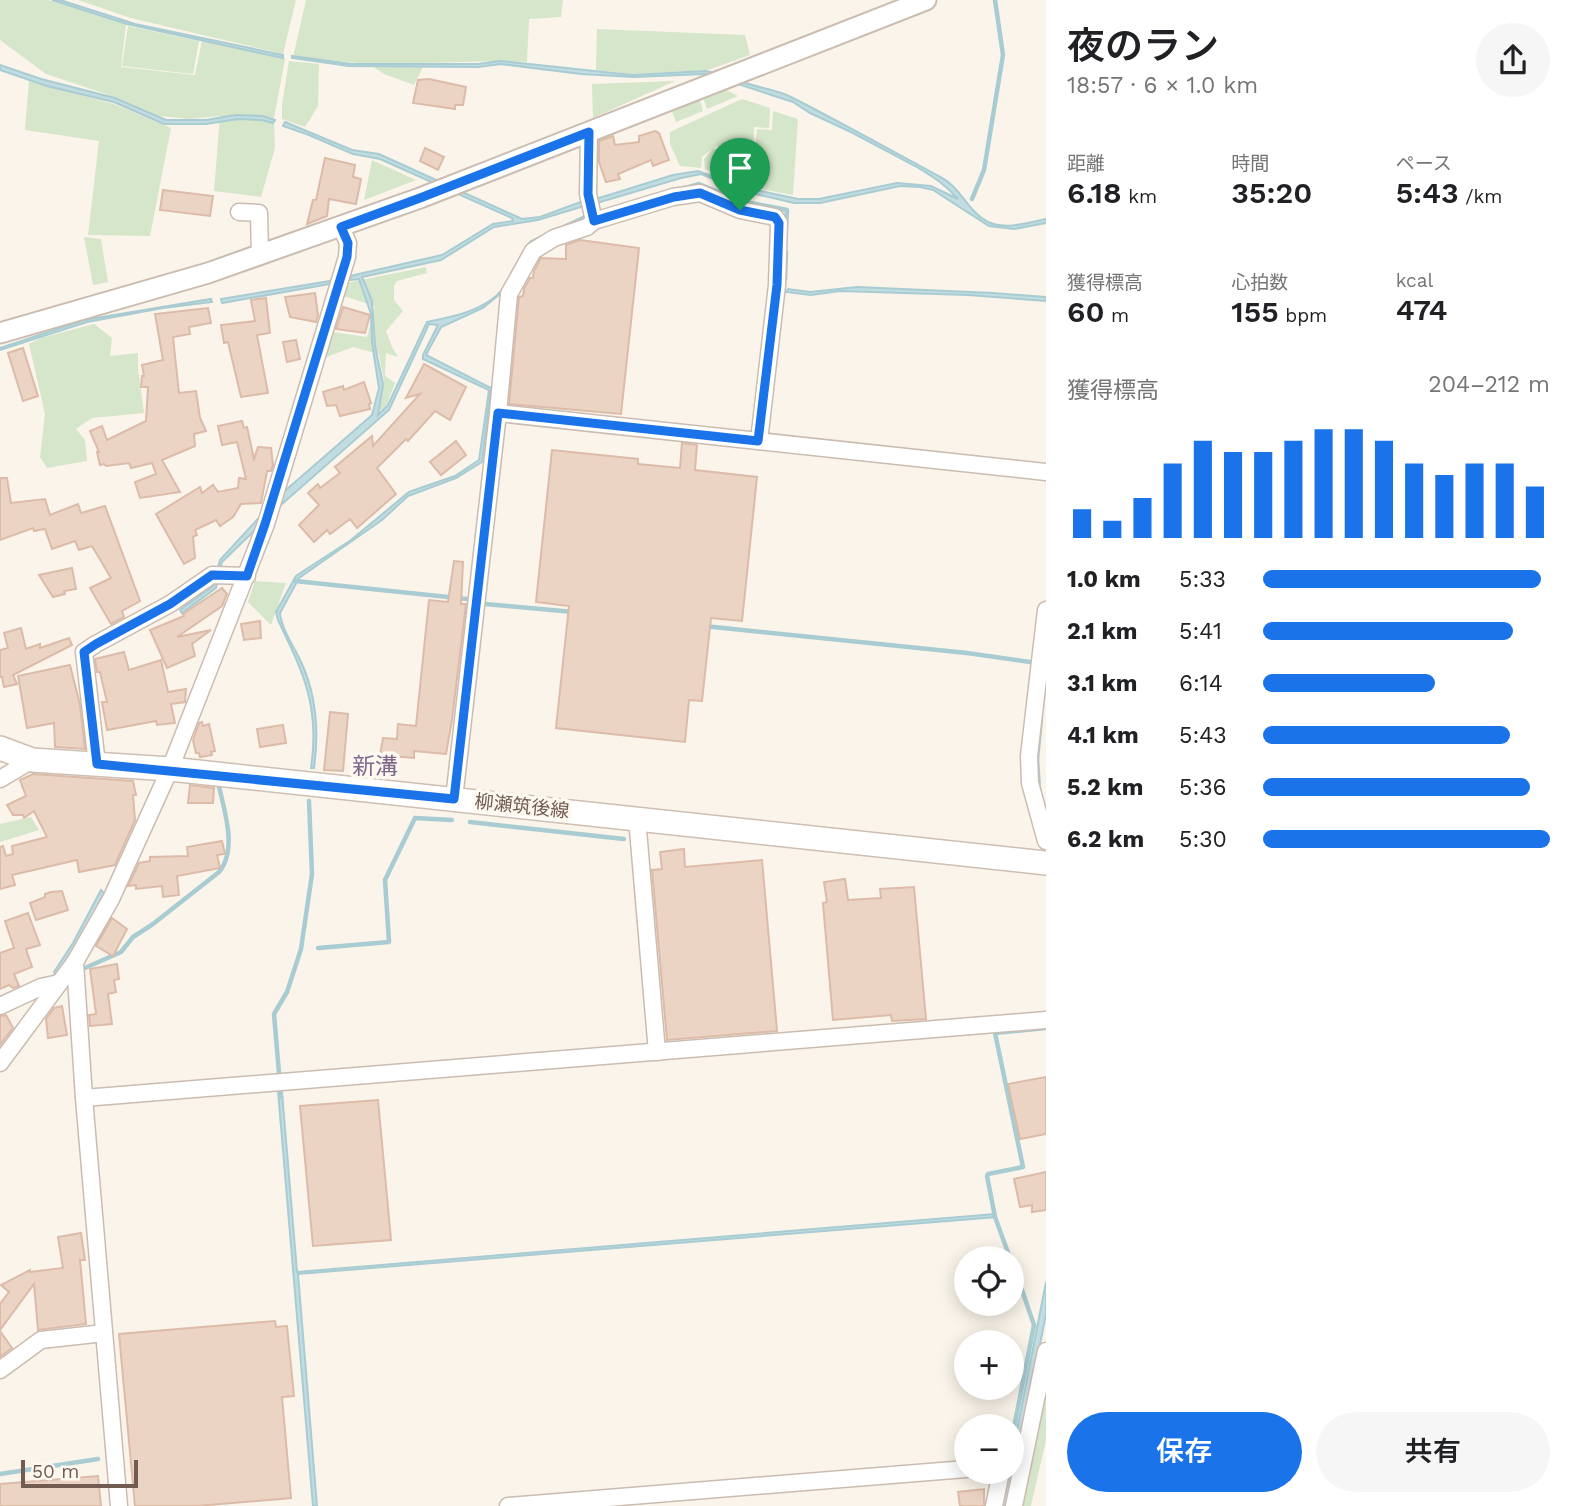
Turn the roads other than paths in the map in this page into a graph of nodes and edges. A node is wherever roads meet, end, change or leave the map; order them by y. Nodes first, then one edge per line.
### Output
1 (926, 0) edge
2 (589, 132) junction
3 (239, 212) dead end
4 (594, 221) junction
5 (341, 227) junction
6 (260, 255) junction
7 (0, 333) edge
8 (498, 413) junction
9 (758, 441) junction
10 (1046, 472) edge
11 (247, 576) junction
12 (1046, 610) edge
13 (0, 748) edge
14 (32, 760) junction
15 (97, 764) junction
16 (170, 769) junction
17 (0, 779) edge
18 (454, 799) junction
19 (637, 818) junction
20 (1046, 841) edge
21 (1046, 863) edge
22 (75, 962) junction
23 (59, 983) junction
24 (0, 1006) edge
25 (1046, 1020) edge
26 (657, 1052) junction
27 (0, 1063) edge
28 (83, 1097) junction
29 (104, 1332) junction
30 (1046, 1351) edge
31 (0, 1370) edge
32 (954, 1470) edge
33 (999, 1484) edge
34 (119, 1506) edge
35 (508, 1506) edge
36 (994, 1506) edge
37 (1014, 1506) edge

1 - 2 street
2 - 4 street
2 - 5 street
3 - 6 street
4 - 8 street
4 - 9 street
5 - 6 street
5 - 11 street
6 - 7 street
8 - 9 street
8 - 18 street
9 - 10 street
11 - 15 street
11 - 16 street
12 - 20 street
13 - 14 main road, 柳瀬筑後線
14 - 15 main road, 柳瀬筑後線
14 - 17 street
15 - 16 main road, 柳瀬筑後線
16 - 18 main road, 柳瀬筑後線
16 - 22 street
18 - 19 main road, 柳瀬筑後線
19 - 21 main road, 柳瀬筑後線
19 - 26 street
22 - 23 street
22 - 28 street
23 - 24 street
23 - 27 street
25 - 26 street
26 - 28 street
28 - 29 street
29 - 31 street
29 - 34 street
30 - 37 street
32 - 35 street
33 - 36 street

